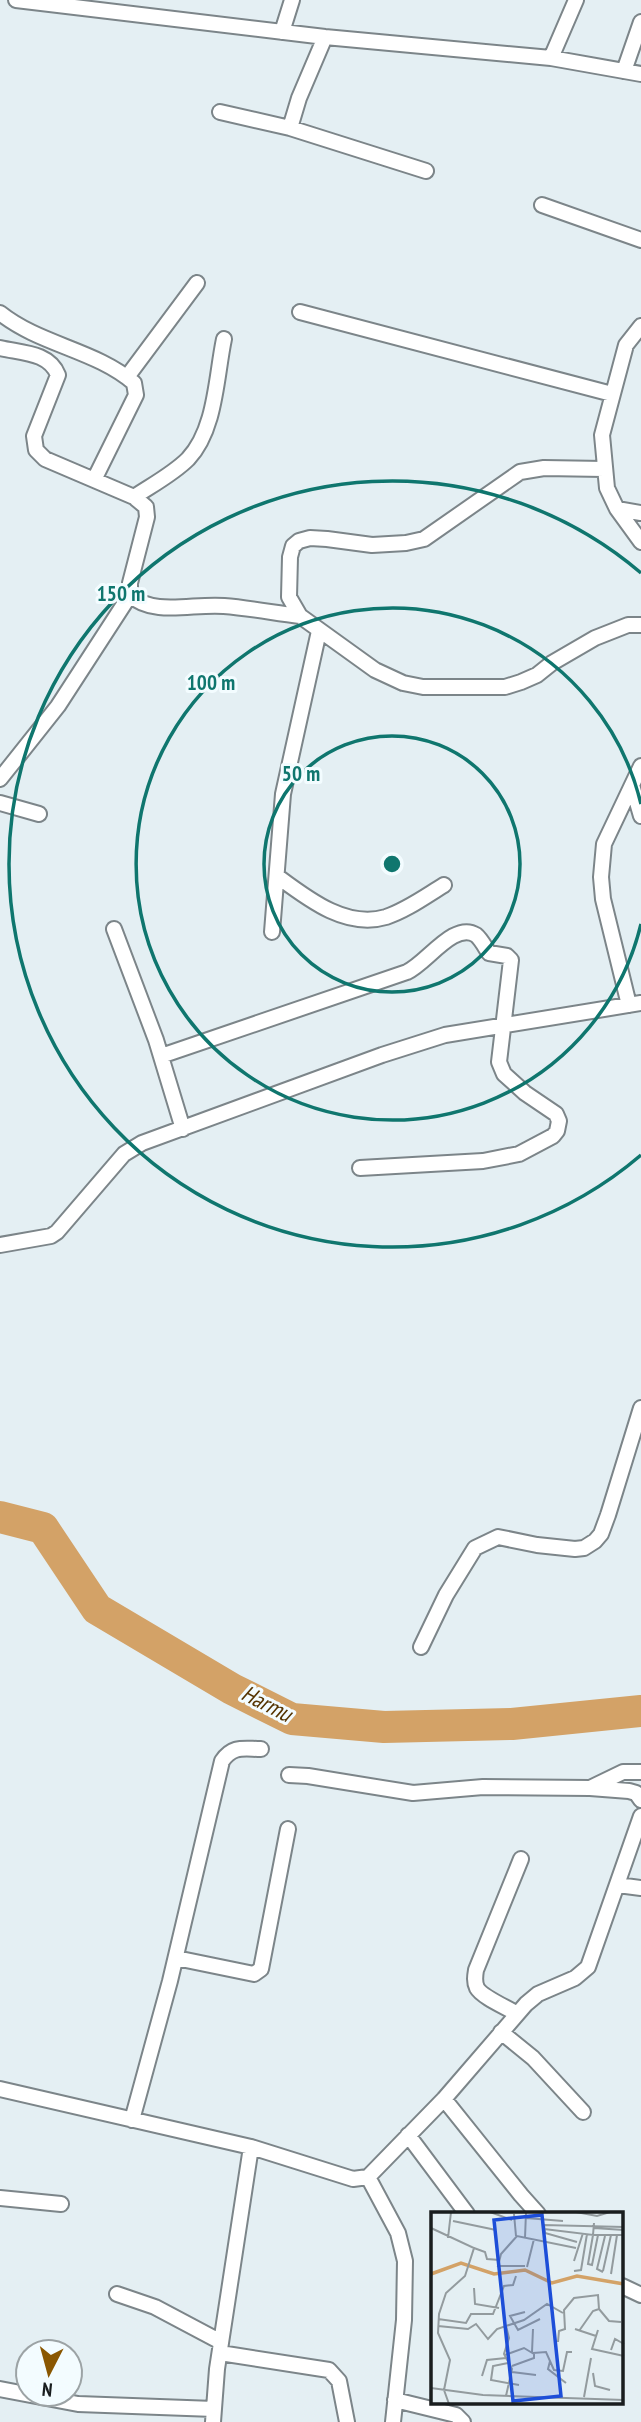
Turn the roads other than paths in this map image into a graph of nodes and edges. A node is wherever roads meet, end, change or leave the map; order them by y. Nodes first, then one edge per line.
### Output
1 (16, 0) edge
2 (292, 0) edge
3 (576, 0) edge
4 (641, 22) edge
5 (282, 32) junction
6 (325, 37) junction
7 (551, 58) junction
8 (624, 71) junction
9 (641, 74) edge
10 (220, 112) dead end
11 (290, 128) junction
12 (426, 171) dead end
13 (542, 205) dead end
14 (641, 240) edge
15 (197, 283) dead end
16 (300, 312) dead end
17 (0, 313) edge
18 (641, 326) edge
19 (224, 339) dead end
20 (0, 348) edge
21 (127, 377) junction
22 (611, 394) junction
23 (604, 470) junction
24 (94, 480) junction
25 (134, 497) junction
26 (617, 509) junction
27 (641, 513) edge
28 (641, 542) edge
29 (130, 595) junction
30 (300, 616) junction
31 (641, 625) edge
32 (319, 631) junction
33 (641, 766) edge
34 (0, 779) edge
35 (632, 785) junction
36 (0, 803) edge
37 (39, 814) dead end
38 (641, 816) edge
39 (277, 876) junction
40 (444, 885) dead end
41 (114, 929) dead end
42 (272, 932) dead end
43 (635, 1004) edge
44 (502, 1026) junction
45 (161, 1056) junction
46 (183, 1129) junction
47 (360, 1168) dead end
48 (0, 1245) edge
49 (641, 1408) edge
50 (421, 1647) dead end
51 (261, 1749) dead end
52 (641, 1772) edge
53 (289, 1775) dead end
54 (590, 1788) junction
55 (641, 1800) edge
56 (641, 1816) edge
57 (288, 1829) dead end
58 (521, 1859) dead end
59 (618, 1885) junction
60 (641, 1888) edge
61 (176, 1958) junction
62 (517, 2014) junction
63 (501, 2032) junction
64 (0, 2089) edge
65 (444, 2099) junction
66 (583, 2112) dead end
67 (132, 2120) junction
68 (408, 2135) junction
69 (251, 2147) junction
70 (368, 2177) junction
71 (0, 2198) edge
72 (61, 2204) dead end
73 (466, 2212) edge
74 (536, 2212) edge
75 (624, 2287) edge
76 (117, 2294) dead end
77 (641, 2295) edge
78 (221, 2348) junction
79 (0, 2389) edge
80 (396, 2400) junction
81 (214, 2416) edge
82 (347, 2422) edge
83 (393, 2422) edge
84 (463, 2422) edge

1 - 5 street
2 - 5 street
3 - 7 street
4 - 8 street
5 - 6 street
6 - 7 street
6 - 11 street
7 - 8 street
8 - 9 street
10 - 11 street
11 - 12 street
13 - 14 street
15 - 21 street
16 - 22 street
17 - 21 street
18 - 22 street
19 - 25 street
20 - 24 street
21 - 24 street
22 - 23 street
23 - 26 street
23 - 30 street
24 - 25 street
25 - 29 street
26 - 27 street
26 - 28 street
29 - 30 street
29 - 34 street
30 - 32 street
31 - 32 street
32 - 39 street
33 - 35 street
35 - 38 street
35 - 43 street
36 - 37 street
39 - 40 street
39 - 42 street
41 - 45 street
43 - 44 street
44 - 45 street
44 - 46 street
44 - 47 street
45 - 46 street
46 - 48 street
49 - 50 street
51 - 61 street
52 - 54 street
53 - 54 street
54 - 55 street
56 - 59 street
57 - 61 street
58 - 62 street
59 - 60 street
59 - 62 street
61 - 67 street
62 - 63 street
63 - 65 street
63 - 66 street
64 - 67 street
65 - 68 street
65 - 74 street
67 - 69 street
68 - 70 street
68 - 73 street
69 - 70 street
69 - 78 street
70 - 80 street
71 - 72 street
75 - 77 street
76 - 78 street
78 - 81 street
78 - 82 street
79 - 81 street
80 - 83 street
80 - 84 street

